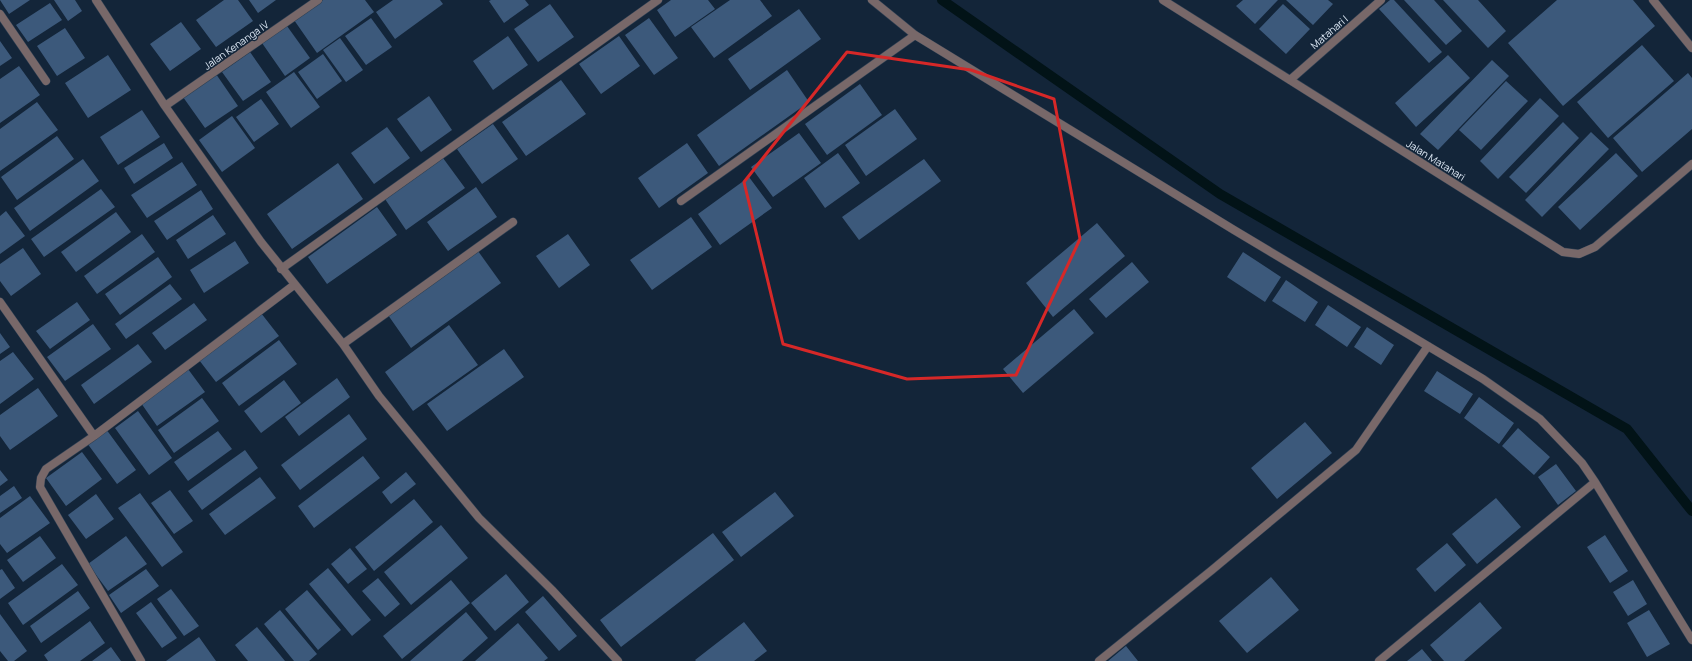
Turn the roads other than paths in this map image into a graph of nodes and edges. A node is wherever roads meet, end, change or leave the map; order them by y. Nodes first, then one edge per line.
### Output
1 (96, 0) edge
2 (318, 0) edge
3 (658, 0) edge
4 (872, 0) edge
5 (1163, 0) edge
6 (1381, 0) edge
7 (1653, 0) edge
8 (0, 14) edge
9 (915, 35) junction
10 (1692, 48) edge
11 (1290, 80) junction
12 (46, 81) dead end
13 (165, 106) junction
14 (1692, 164) edge
15 (681, 201) dead end
16 (513, 222) dead end
17 (281, 269) junction
18 (294, 285) junction
19 (0, 302) edge
20 (343, 344) junction
21 (1428, 346) junction
22 (94, 436) junction
23 (1595, 482) junction
24 (1692, 640) edge
25 (141, 661) edge
26 (618, 661) edge
27 (1099, 661) edge
28 (1379, 661) edge

1 - 13 street
2 - 13 street, Jalan Kenanga IV
3 - 17 street
4 - 9 street
5 - 11 street, Jalan Matahari
6 - 11 street, Matahari I
7 - 10 street
8 - 12 street
9 - 15 street
9 - 21 street
11 - 14 street, Jalan Matahari
13 - 17 street
16 - 20 street
17 - 18 street
18 - 20 street
18 - 22 street
19 - 22 street
20 - 26 street
21 - 23 street
21 - 27 street
22 - 25 street
23 - 24 street
23 - 28 street

